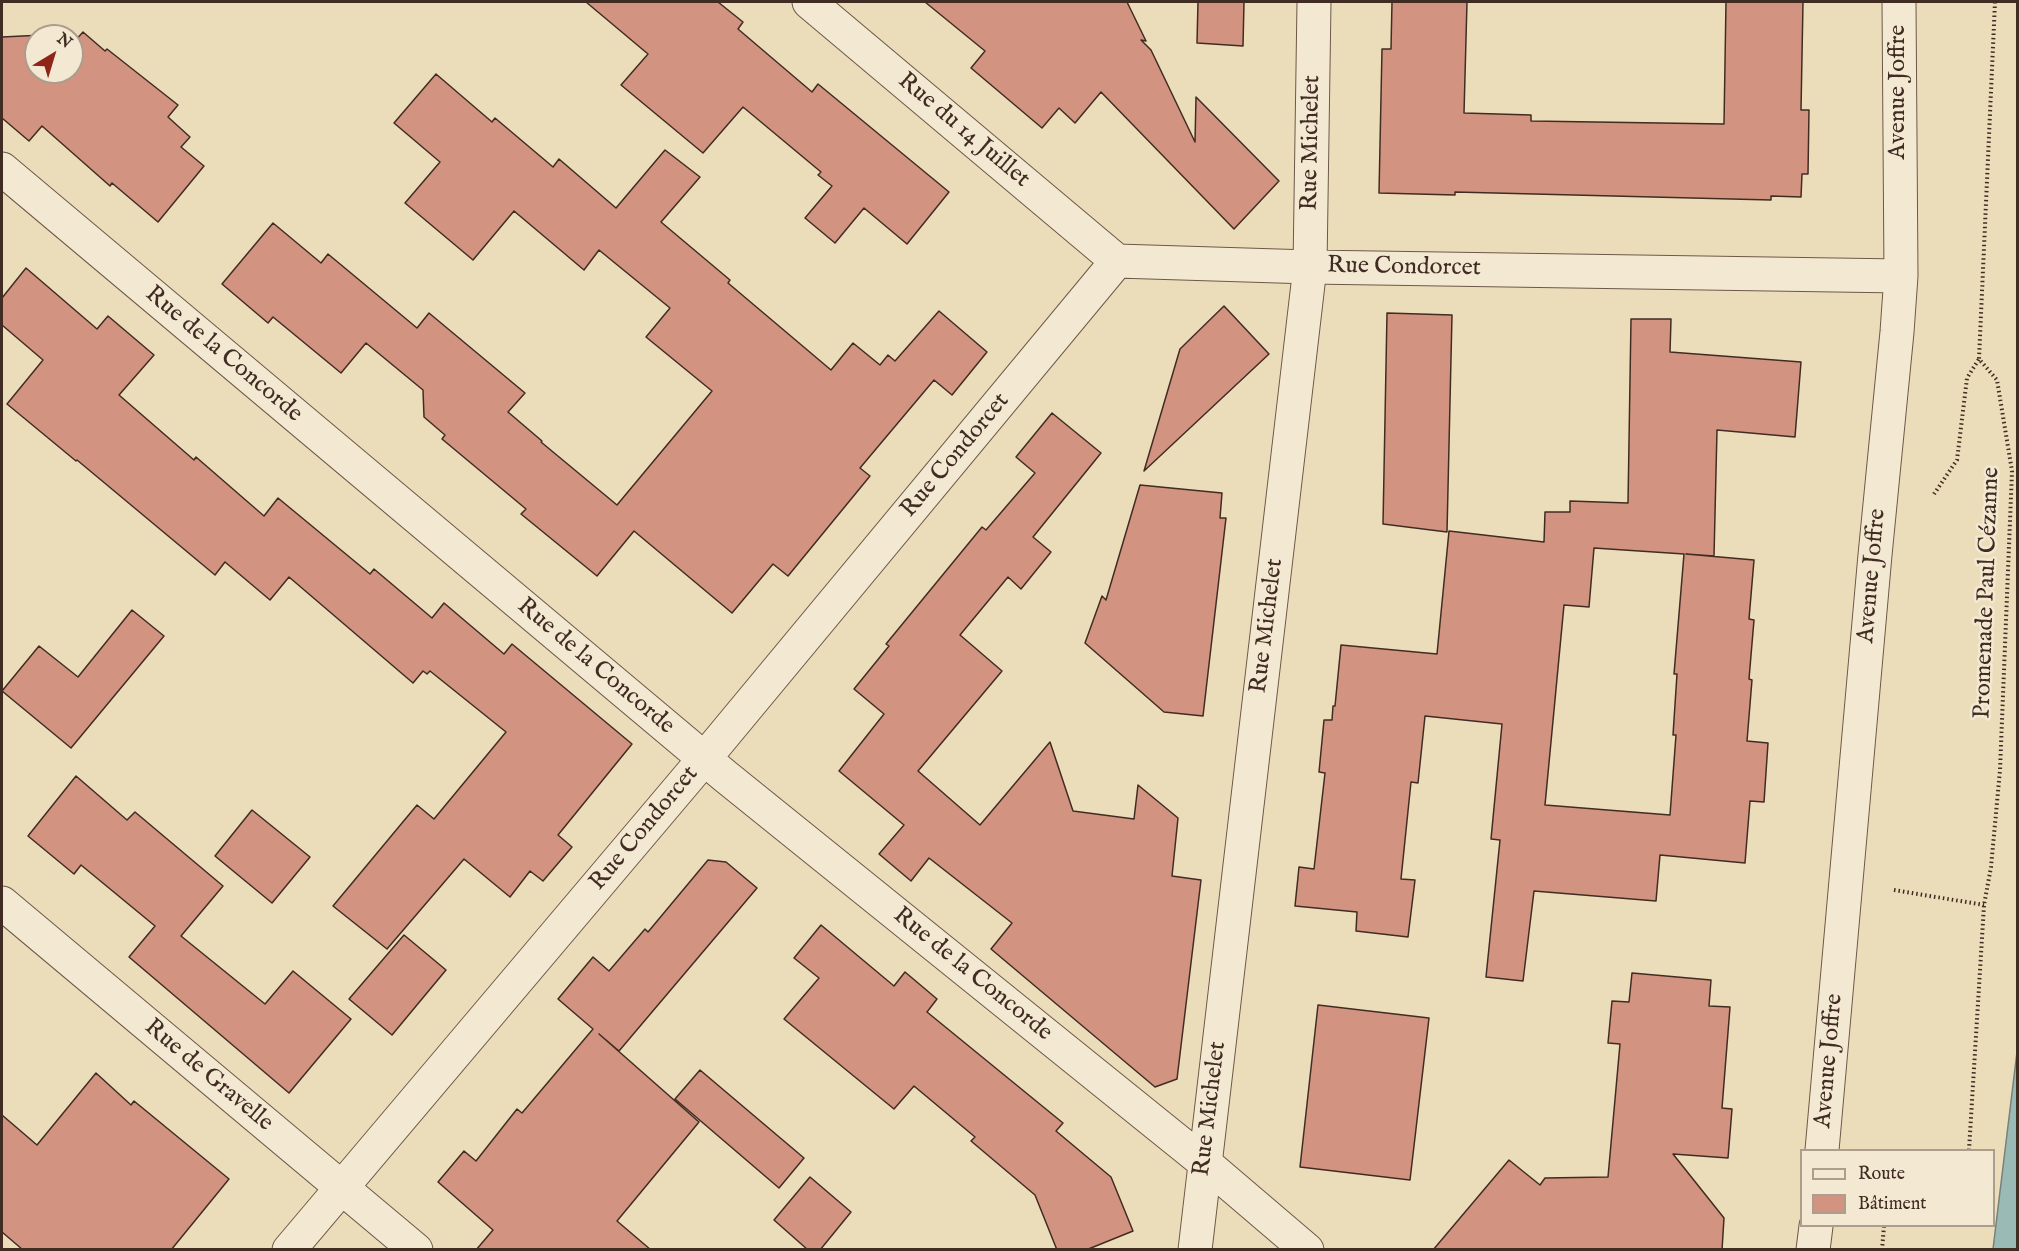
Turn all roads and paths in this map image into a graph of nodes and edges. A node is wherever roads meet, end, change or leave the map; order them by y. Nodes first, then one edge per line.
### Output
1 (809, 2) edge
2 (1314, 2) edge
3 (1899, 2) edge
4 (1995, 2) edge
5 (2, 169) edge
6 (1117, 261) junction
7 (1310, 267) junction
8 (1901, 276) junction
9 (1979, 359) junction
10 (1934, 494) dead end
11 (704, 759) junction
12 (1894, 890) dead end
13 (2, 903) edge
14 (1984, 905) junction
15 (1822, 1149) edge
16 (1969, 1149) edge
17 (1205, 1163) junction
18 (340, 1187) junction
19 (1816, 1227) edge
20 (1884, 1227) edge
21 (289, 1250) edge
22 (416, 1250) edge
23 (1195, 1250) edge
24 (1307, 1250) edge
25 (1814, 1250) edge
26 (1882, 1250) edge

1 - 6 street, Rue du 14 Juillet
2 - 7 street, Rue Michelet
3 - 8 street, Avenue Joffre
4 - 9 path
5 - 11 street, Rue de la Concorde
6 - 7 street, Rue Condorcet
6 - 11 street, Rue Condorcet
7 - 8 street, Rue Condorcet
7 - 17 street, Rue Michelet
8 - 15 street, Avenue Joffre
9 - 10 path
9 - 14 path, Promenade Paul Cézanne
11 - 17 street, Rue de la Concorde
11 - 18 street, Rue Condorcet
12 - 14 path
13 - 18 street, Rue de Gravelle
14 - 16 path, Promenade Paul Cézanne
17 - 23 street, Rue Michelet
17 - 24 street, Rue de la Concorde
18 - 21 street, Rue Condorcet
18 - 22 street, Rue de Gravelle
19 - 25 street
20 - 26 path

